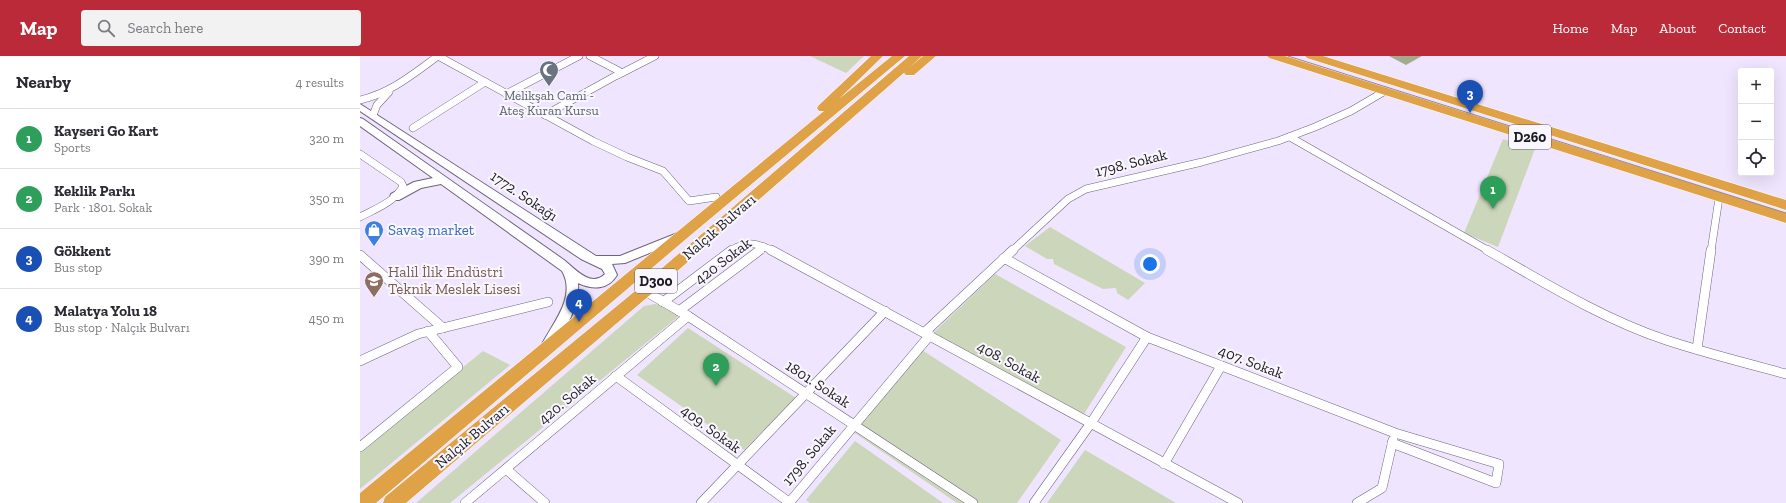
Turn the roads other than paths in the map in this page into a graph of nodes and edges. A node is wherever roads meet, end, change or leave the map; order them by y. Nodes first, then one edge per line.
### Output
1 (438, 56) edge
2 (579, 56) edge
3 (590, 56) edge
4 (656, 56) edge
5 (877, 56) edge
6 (888, 56) edge
7 (899, 56) edge
8 (916, 56) edge
9 (930, 56) edge
10 (1273, 56) edge
11 (1311, 56) edge
12 (618, 76) junction
13 (485, 82) junction
14 (394, 87) junction
15 (1385, 91) junction
16 (506, 94) junction
17 (360, 100) edge
18 (360, 107) edge
19 (373, 115) junction
20 (546, 115) junction
21 (360, 121) edge
22 (413, 128) dead end
23 (793, 136) junction
24 (1290, 137) junction
25 (360, 154) edge
26 (800, 158) junction
27 (424, 167) junction
28 (442, 180) junction
29 (418, 185) junction
30 (395, 197) junction
31 (716, 197) junction
32 (1719, 198) junction
33 (1786, 205) edge
34 (360, 217) edge
35 (1786, 218) edge
36 (681, 235) junction
37 (764, 247) junction
38 (360, 255) edge
39 (1004, 258) junction
40 (594, 260) junction
41 (568, 270) junction
42 (645, 291) junction
43 (548, 302) dead end
44 (663, 302) junction
45 (885, 311) junction
46 (683, 314) junction
47 (443, 328) junction
48 (428, 331) junction
49 (928, 334) junction
50 (1147, 337) junction
51 (546, 349) junction
52 (1697, 349) junction
53 (360, 361) edge
54 (1222, 366) junction
55 (1786, 374) edge
56 (616, 376) junction
57 (806, 393) junction
58 (1091, 423) junction
59 (855, 424) junction
60 (1395, 433) junction
61 (1392, 443) junction
62 (360, 447) edge
63 (1164, 464) junction
64 (738, 466) junction
65 (506, 469) junction
66 (362, 503) edge
67 (392, 503) edge
68 (465, 503) edge
69 (545, 503) edge
70 (702, 503) edge
71 (789, 503) edge
72 (974, 503) edge
73 (1034, 503) edge
74 (1238, 503) edge
75 (1357, 503) edge

1 - 13 street
1 - 14 street
2 - 16 street
3 - 12 street
4 - 12 street
5 - 23 highway
6 - 23 highway
7 - 36 highway, Nalçık Bulvarı / D300
8 - 26 highway, Nalçık Bulvarı / D300
9 - 26 highway
10 - 15 highway, D260
11 - 33 highway, D260
12 - 20 street
13 - 16 street
13 - 22 street
14 - 17 street
14 - 19 street
15 - 24 street, 1798. Sokak
15 - 32 highway, D260
16 - 20 street
18 - 19 street, 1772. Sokağı
19 - 40 street, 1772. Sokağı
20 - 31 street
21 - 27 street
23 - 31 highway
24 - 39 street, 1798. Sokak
24 - 52 street
25 - 30 street
26 - 42 highway, Nalçık Bulvarı / D300
27 - 28 street
27 - 29 street
28 - 29 street
28 - 41 street
29 - 30 street
30 - 34 street
31 - 36 highway
32 - 35 highway, D260
32 - 52 street
36 - 40 street, 1772. Sokağı
36 - 51 highway, Nalçık Bulvarı / D300
37 - 44 street
37 - 45 street, 408. Sokak
37 - 46 street, 420 Sokak
38 - 47 street
39 - 49 street, 1798. Sokak
39 - 50 street, 407. Sokak
40 - 41 street
41 - 51 street
42 - 44 street, 1801. Sokak
42 - 67 highway, Nalçık Bulvarı / D300
43 - 47 street
44 - 46 street, 1801. Sokak
45 - 49 street, 408. Sokak
45 - 57 street
46 - 56 street, 420. Sokak
46 - 57 street, 1801. Sokak
47 - 48 street
48 - 53 street
48 - 62 street
49 - 58 street, 408. Sokak
49 - 59 street, 1798. Sokak
50 - 54 street, 407. Sokak
50 - 58 street
51 - 66 highway, Nalçık Bulvarı / D300
52 - 55 street
54 - 60 street, 407. Sokak
54 - 63 street
56 - 64 street, 409. Sokak
56 - 65 street, 420. Sokak
57 - 59 street, 1801. Sokak
57 - 64 street
58 - 63 street, 408. Sokak
58 - 73 street
59 - 71 street, 1798. Sokak
59 - 72 street, 1801. Sokak
60 - 61 street
60 - 61 street, 407. Sokak
61 - 75 street
63 - 74 street, 408. Sokak
64 - 70 street
64 - 71 street, 409. Sokak
65 - 68 street, 420. Sokak
65 - 69 street

